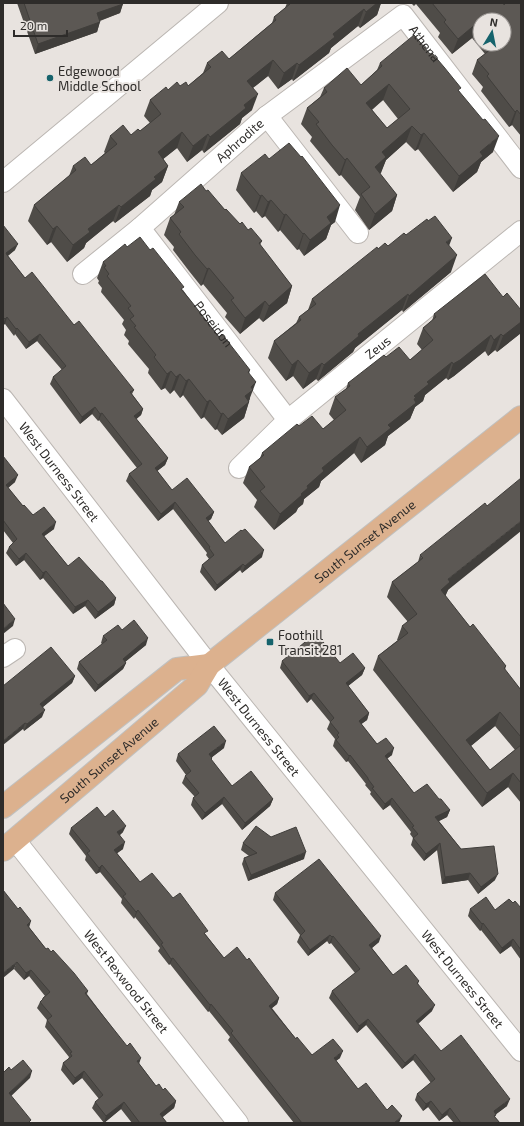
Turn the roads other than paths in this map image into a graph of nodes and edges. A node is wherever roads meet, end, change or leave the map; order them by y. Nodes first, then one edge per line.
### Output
1 (218, 3) edge
2 (403, 15) joint
3 (267, 116) junction
4 (521, 168) edge
5 (3, 182) edge
6 (140, 228) junction
7 (358, 233) dead end
8 (517, 242) edge
9 (83, 274) dead end
10 (3, 399) edge
11 (521, 417) edge
12 (288, 420) junction
13 (239, 468) dead end
14 (209, 665) junction
15 (3, 807) edge
16 (9, 845) edge
17 (521, 1051) edge
18 (238, 1123) edge

1 - 5 street
2 - 3 street, Aphrodite
2 - 4 street, Athena
3 - 6 street, Aphrodite
3 - 7 street
6 - 9 street, Aphrodite
6 - 12 street, Poseidon
8 - 12 street, Zeus
10 - 14 street, West Durness Street
11 - 14 main road, South Sunset Avenue
12 - 13 street, Zeus
14 - 15 main road
14 - 16 main road, South Sunset Avenue
14 - 17 street, West Durness Street
16 - 18 street, West Rexwood Street

